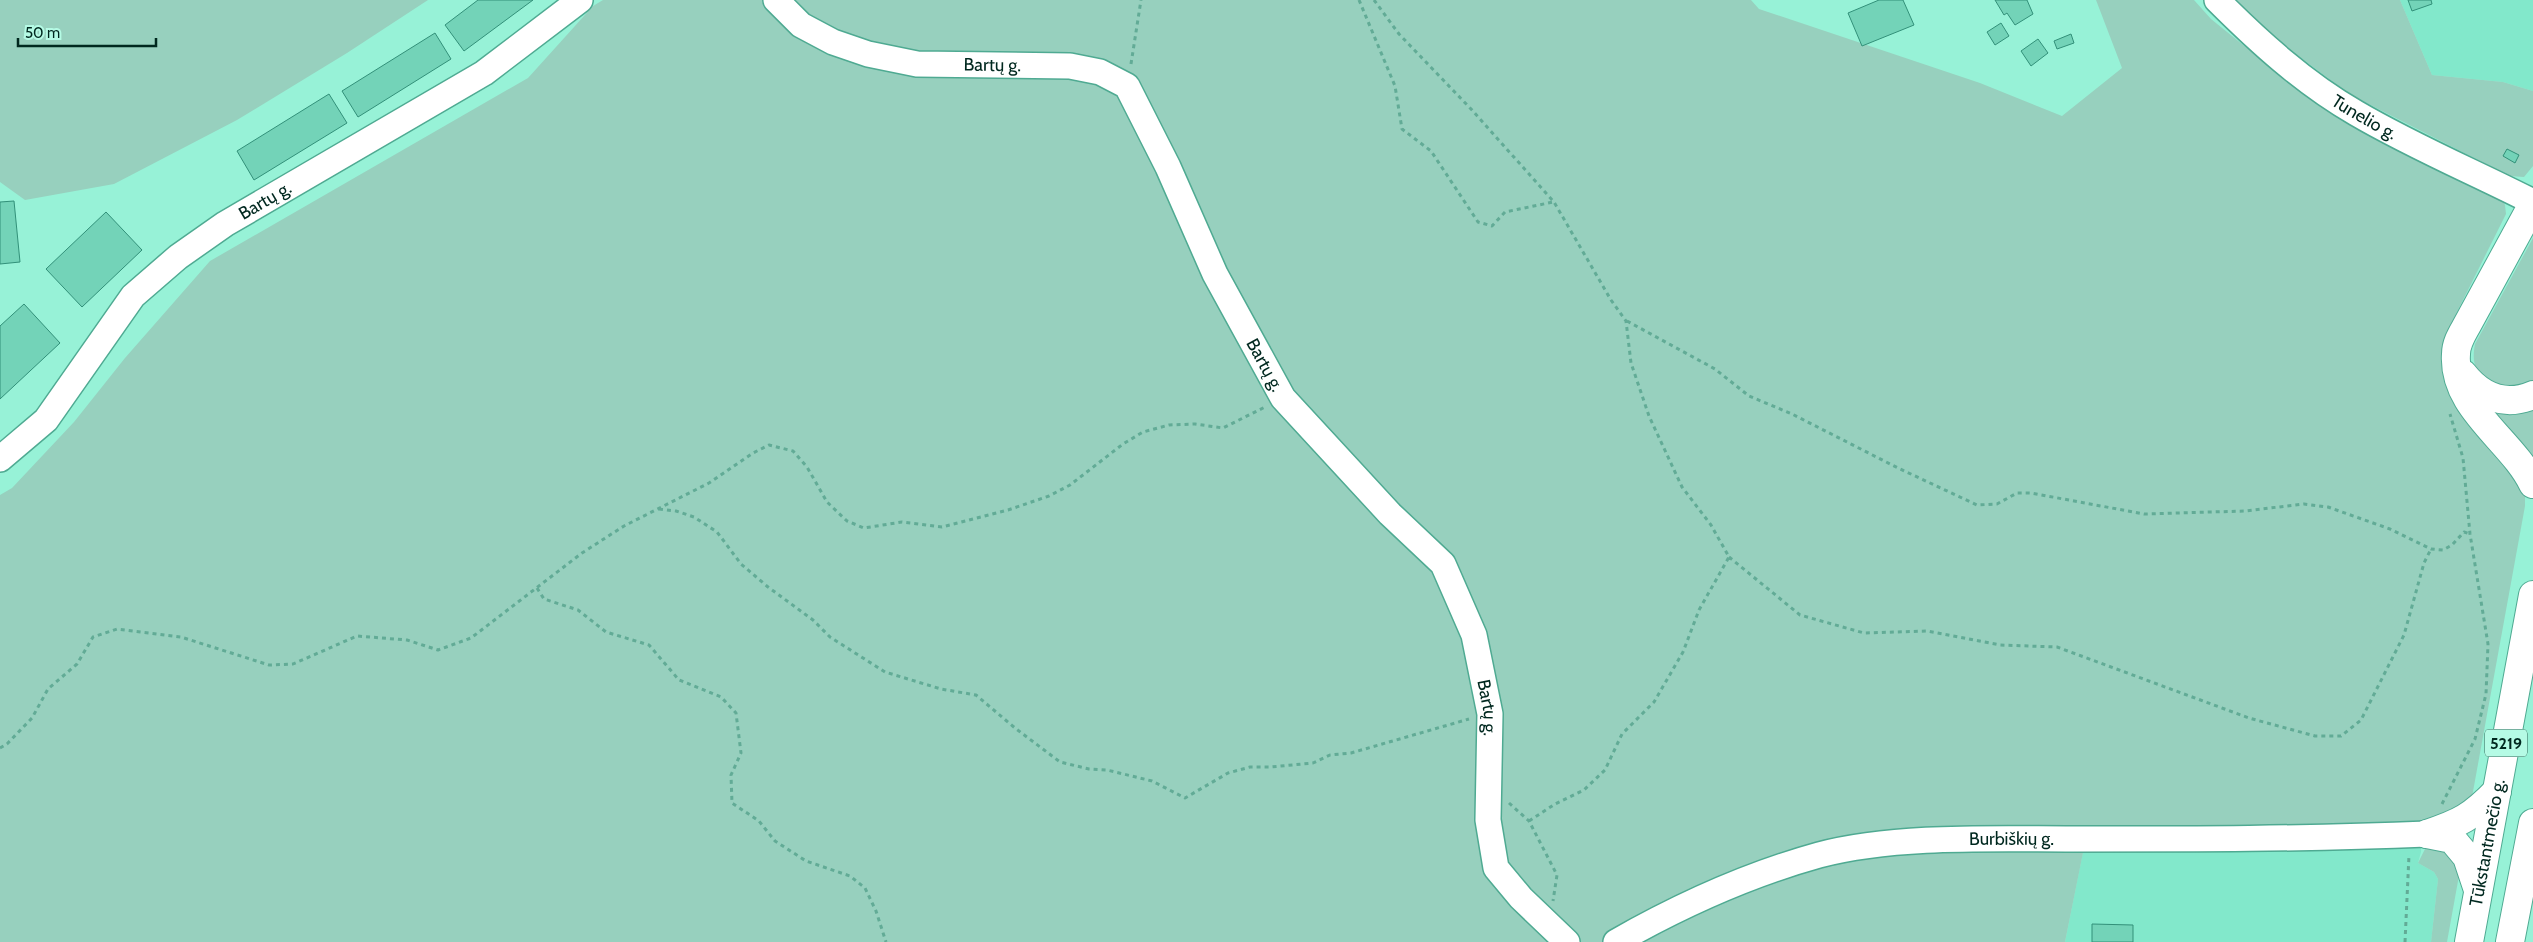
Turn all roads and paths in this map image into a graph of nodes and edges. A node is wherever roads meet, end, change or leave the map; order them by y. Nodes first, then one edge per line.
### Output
1 (580, 0) edge
2 (776, 0) edge
3 (1141, 0) edge
4 (1359, 0) edge
5 (1374, 0) edge
6 (2217, 0) edge
7 (1127, 86) junction
8 (1554, 202) junction
9 (2533, 203) edge
10 (1626, 321) junction
11 (2457, 367) junction
12 (2533, 394) edge
13 (1283, 398) junction
14 (2450, 410) dead end
15 (0, 459) edge
16 (2533, 484) edge
17 (658, 509) junction
18 (2470, 534) junction
19 (2431, 549) junction
20 (1729, 558) junction
21 (537, 588) junction
22 (2533, 595) edge
23 (1490, 714) junction
24 (0, 748) edge
25 (2497, 791) junction
26 (1505, 800) dead end
27 (1529, 821) junction
28 (2533, 823) edge
29 (2418, 834) junction
30 (2478, 891) junction
31 (1546, 920) junction
32 (886, 942) edge
33 (1567, 942) edge
34 (1616, 942) edge
35 (2405, 942) edge
36 (2469, 942) edge
37 (2510, 942) edge

1 - 15 street, Bartų g.
2 - 7 street, Bartų g.
3 - 7 path
4 - 8 path
5 - 8 path
6 - 9 street, Tunelio g.
7 - 13 street, Bartų g.
8 - 10 path
9 - 11 highway
10 - 19 path
10 - 20 path
11 - 12 highway
11 - 16 highway
13 - 17 path
13 - 23 street, Bartų g.
14 - 18 path
17 - 21 path
17 - 23 path
18 - 19 path
18 - 29 path
19 - 20 path
20 - 27 path
21 - 24 path
21 - 32 path
22 - 25 highway, Tūkstantmečio g. / 5219
23 - 31 street, Bartų g.
25 - 29 highway
25 - 30 highway, Tūkstantmečio g. / 5219
26 - 27 path
27 - 31 path
28 - 37 highway
29 - 30 highway
29 - 34 street, Burbiškių g.
29 - 35 path
30 - 36 highway, Tūkstantmečio g. / 5219
31 - 33 street, Bartų g.

